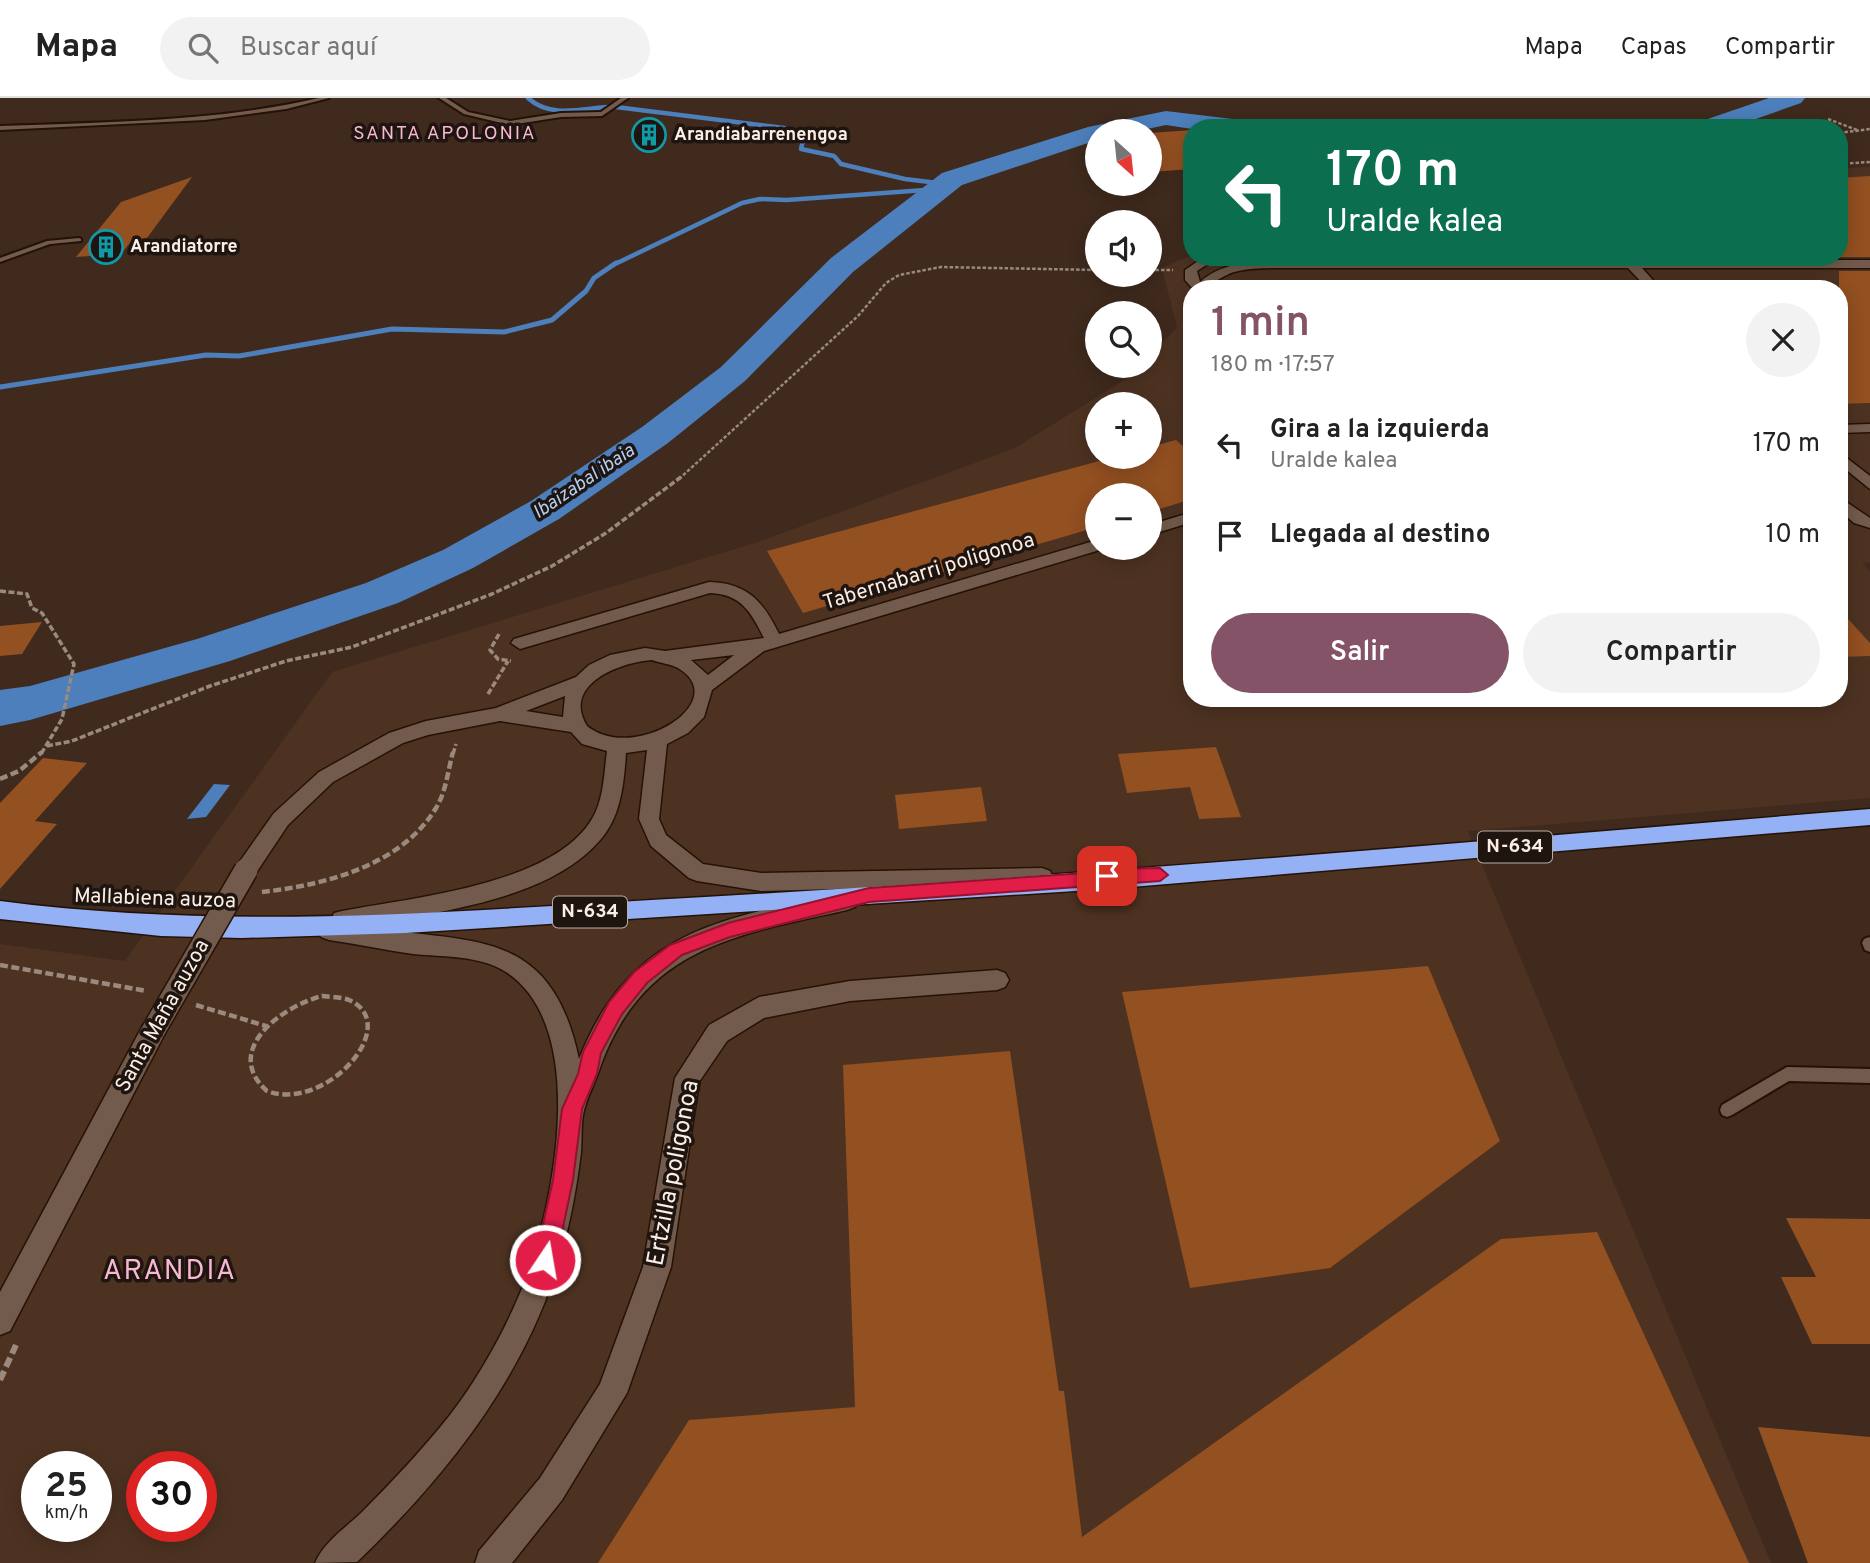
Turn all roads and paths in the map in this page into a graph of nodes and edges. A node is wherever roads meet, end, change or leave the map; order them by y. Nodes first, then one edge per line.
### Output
1 (327, 98) edge
2 (442, 98) edge
3 (625, 98) edge
4 (1848, 127) edge
5 (0, 128) edge
6 (1870, 129) edge
7 (1857, 130) junction
8 (1848, 132) edge
9 (1870, 162) edge
10 (1848, 163) edge
11 (79, 240) dead end
12 (1848, 251) edge
13 (1870, 251) edge
14 (0, 260) edge
15 (1848, 264) edge
16 (1870, 264) edge
17 (1244, 266) edge
18 (1634, 266) edge
19 (1085, 270) edge
20 (1207, 280) edge
21 (1647, 280) edge
22 (1870, 428) edge
23 (1848, 429) edge
24 (1848, 464) edge
25 (1870, 484) edge
26 (1848, 510) edge
27 (1183, 520) edge
28 (1870, 523) edge
29 (1162, 526) edge
30 (1085, 549) edge
31 (0, 591) edge
32 (520, 643) dead end
33 (766, 643) junction
34 (671, 656) junction
35 (508, 661) dead end
36 (581, 682) junction
37 (704, 687) junction
38 (492, 707) junction
39 (576, 726) junction
40 (658, 741) junction
41 (47, 746) junction
42 (617, 747) junction
43 (0, 779) edge
44 (1870, 817) edge
45 (1160, 875) junction
46 (869, 895) junction
47 (0, 911) edge
48 (310, 927) junction
49 (0, 965) edge
50 (997, 980) dead end
51 (156, 994) dead end
52 (193, 1004) dead end
53 (267, 1026) junction
54 (1870, 1076) edge
55 (572, 1109) junction
56 (1727, 1110) dead end
57 (0, 1321) edge
58 (331, 1563) edge
59 (491, 1563) edge

1 - 5 lane
2 - 3 lane
4 - 7 path
6 - 7 path
7 - 8 path
9 - 10 path
11 - 14 lane
12 - 13 street
15 - 16 street
17 - 20 street
18 - 21 street
19 - 41 path
22 - 23 street
24 - 25 street
26 - 28 street
27 - 29 street
30 - 33 street, Tabernabarri poligonoa
31 - 41 path
32 - 33 street
33 - 34 street
33 - 37 street
34 - 36 street
34 - 37 street
35 - 38 path
36 - 38 street
36 - 39 street
37 - 40 street
38 - 39 street, Santa Maña auzoa
38 - 57 street, Santa Maña auzoa, bridge
39 - 42 street
40 - 42 street
40 - 45 street
41 - 43 path
42 - 48 street
44 - 45 highway, N-634
45 - 46 highway, N-634
46 - 48 highway, N-634
46 - 55 street
47 - 48 highway, Mallabiena auzoa / N-634
48 - 55 street
49 - 51 path
50 - 59 street, Ertzilla poligonoa
52 - 53 path
53 - 53 path
54 - 56 lane
55 - 58 street

